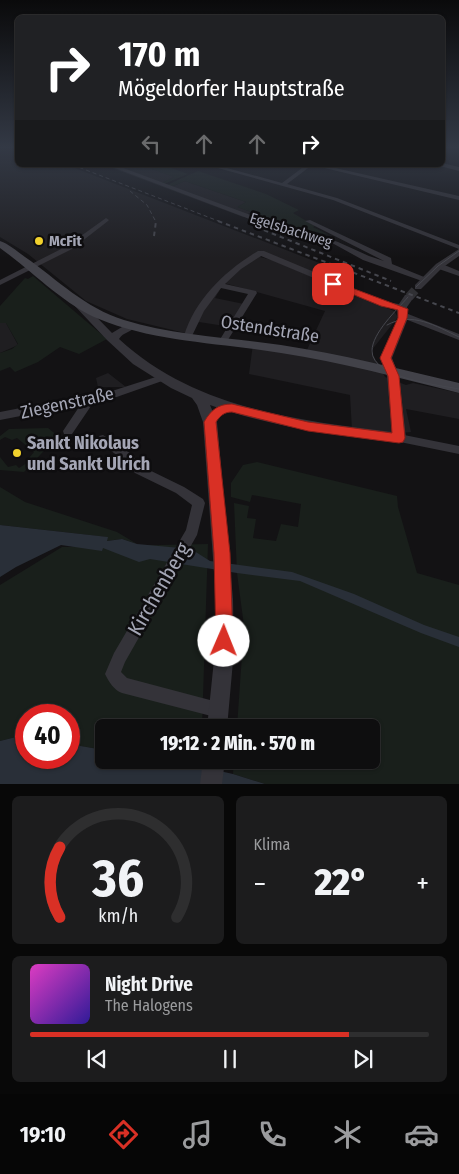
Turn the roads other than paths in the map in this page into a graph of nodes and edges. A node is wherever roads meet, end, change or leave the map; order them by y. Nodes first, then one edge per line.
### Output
1 (162, 185) edge
2 (286, 185) edge
3 (400, 185) edge
4 (459, 198) edge
5 (106, 220) dead end
6 (308, 221) dead end
7 (0, 244) edge
8 (459, 247) edge
9 (459, 252) edge
10 (388, 264) junction
11 (30, 265) junction
12 (439, 266) junction
13 (459, 274) edge
14 (425, 279) junction
15 (0, 283) edge
16 (220, 285) junction
17 (418, 287) tunnel mouth
18 (409, 297) tunnel mouth
19 (77, 303) junction
20 (403, 311) junction
21 (131, 326) junction
22 (188, 336) junction
23 (459, 337) edge
24 (113, 339) junction
25 (223, 341) junction
26 (392, 372) junction
27 (162, 378) junction
28 (459, 388) edge
29 (197, 396) junction
30 (82, 403) junction
31 (227, 407) junction
32 (0, 416) edge
33 (210, 422) junction
34 (68, 431) dead end
35 (399, 438) junction
36 (103, 439) dead end
37 (459, 450) edge
38 (218, 719) edge

1 - 10 street, Egelsbachweg
2 - 8 street
3 - 4 street
5 - 11 street
6 - 10 street
7 - 11 main road, Ostendstraße
9 - 12 street
10 - 14 street
11 - 15 street
11 - 19 main road, Ostendstraße
12 - 13 street
12 - 14 street
14 - 17 street
16 - 20 street
16 - 22 street
16 - 25 street
18 - 20 street
19 - 21 main road, Ostendstraße
19 - 24 street
20 - 23 street
20 - 26 street
21 - 22 main road, Ostendstraße
21 - 24 street
22 - 25 main road, Ostendstraße
24 - 27 street
25 - 26 main road, Ostendstraße
26 - 28 main road, Ostendstraße
26 - 35 street
27 - 29 street
27 - 30 street, Ziegenstraße
29 - 31 street
29 - 33 street
30 - 32 street, Ziegenstraße
30 - 34 street
31 - 33 street
31 - 35 street
33 - 38 street
35 - 37 street
36 - 38 street, Kirchenberg

